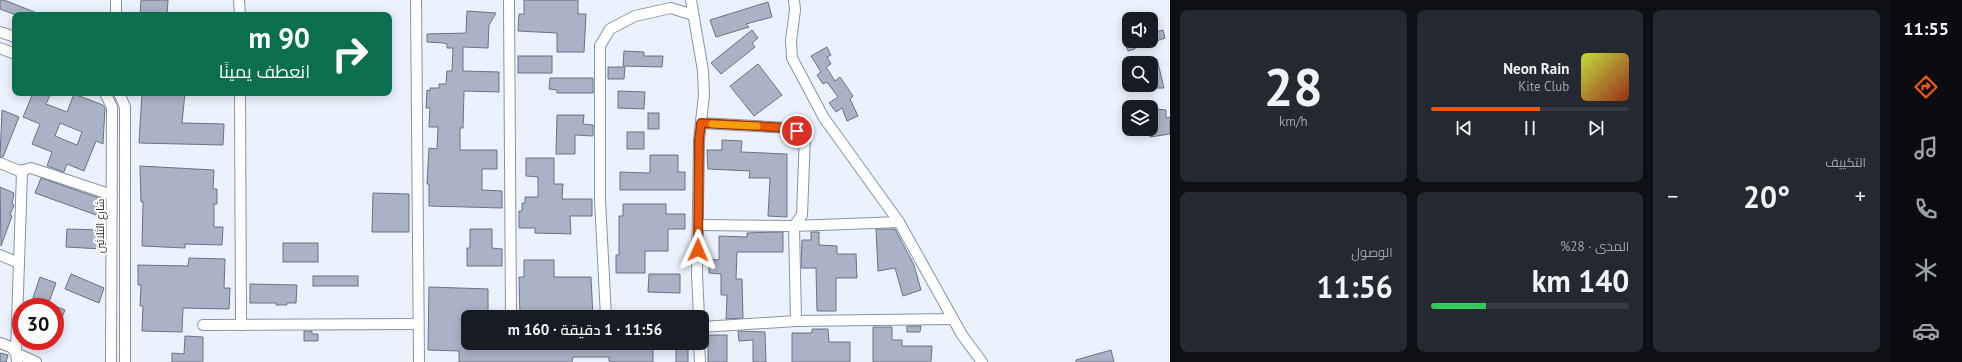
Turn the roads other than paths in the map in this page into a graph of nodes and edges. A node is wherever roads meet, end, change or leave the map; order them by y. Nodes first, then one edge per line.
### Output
1 (116, 0) edge
2 (240, 0) edge
3 (416, 0) edge
4 (509, 0) edge
5 (691, 0) edge
6 (794, 0) edge
7 (116, 12) edge
8 (240, 12) edge
9 (693, 15) junction
10 (0, 32) edge
11 (12, 37) edge
12 (0, 48) edge
13 (12, 53) edge
14 (108, 96) edge
15 (120, 96) edge
16 (240, 96) edge
17 (701, 123) junction
18 (0, 163) edge
19 (19, 171) junction
20 (112, 195) junction
21 (899, 222) junction
22 (698, 225) junction
23 (794, 226) junction
24 (0, 255) edge
25 (19, 263) junction
26 (511, 310) edge
27 (606, 310) edge
28 (699, 310) edge
29 (953, 319) junction
30 (796, 321) junction
31 (418, 324) junction
32 (203, 325) dead end
33 (241, 325) junction
34 (709, 327) edge
35 (0, 344) edge
36 (699, 350) edge
37 (16, 358) edge
38 (36, 362) edge
39 (111, 362) edge
40 (125, 362) edge
41 (419, 362) edge
42 (700, 362) edge
43 (982, 362) edge

1 - 7 street
2 - 8 street
3 - 31 street
4 - 26 street
5 - 9 street
6 - 21 street
9 - 17 street
9 - 27 street
10 - 11 street
12 - 13 street
14 - 20 street, شارع الثلاثين
15 - 40 street
16 - 33 street
17 - 22 street
17 - 23 street
18 - 19 street
19 - 20 street
19 - 25 street
20 - 39 street, شارع الثلاثين
21 - 23 street
21 - 29 street
22 - 23 street
22 - 28 street
23 - 30 street
24 - 25 street
25 - 37 street
29 - 30 street
29 - 43 street
30 - 34 street
31 - 33 street
31 - 41 street
32 - 33 street
35 - 37 street
36 - 42 street
37 - 38 street

